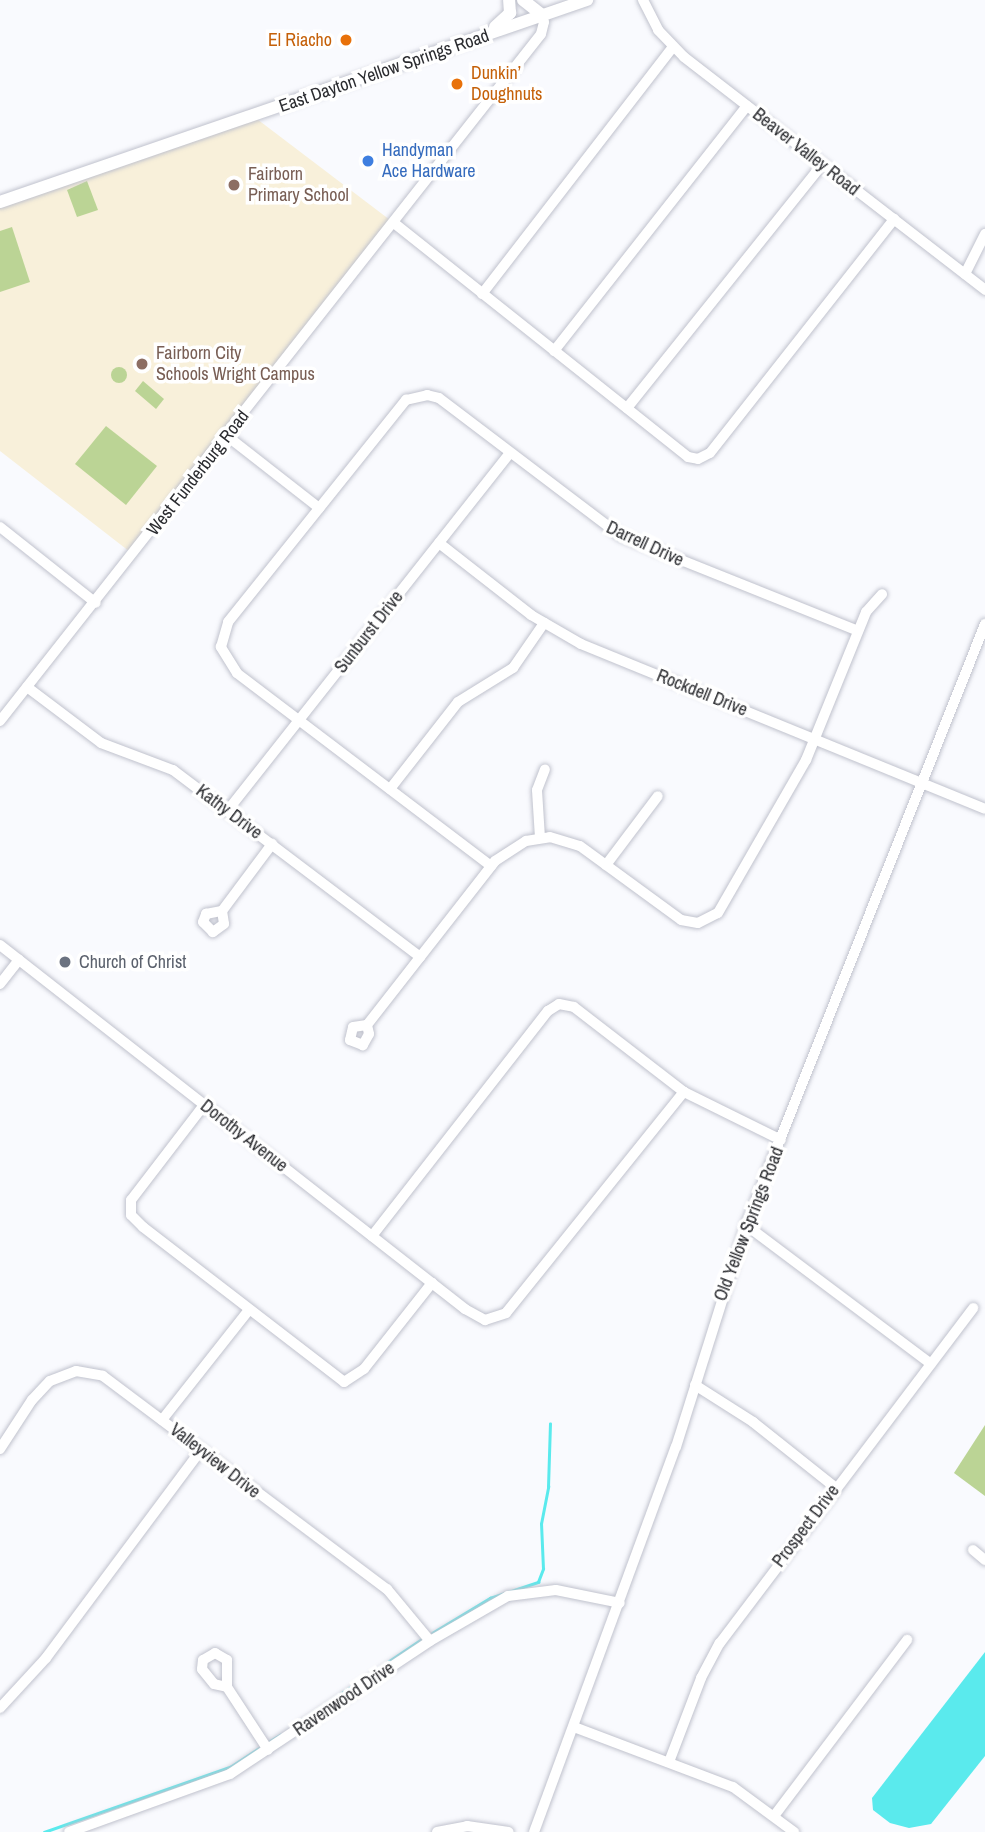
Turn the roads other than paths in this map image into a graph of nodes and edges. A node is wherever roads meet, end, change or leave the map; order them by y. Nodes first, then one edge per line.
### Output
1 (509, 0) edge
2 (523, 0) edge
3 (587, 0) edge
4 (643, 0) edge
5 (541, 14) junction
6 (485, 35) junction
7 (673, 47) junction
8 (747, 106) junction
9 (822, 165) junction
10 (0, 202) edge
11 (894, 219) junction
12 (394, 223) junction
13 (985, 234) edge
14 (965, 274) junction
15 (985, 290) edge
16 (482, 293) junction
17 (554, 351) junction
18 (627, 408) junction
19 (227, 436) junction
20 (510, 453) junction
21 (319, 508) junction
22 (2, 531) edge
23 (439, 543) junction
24 (882, 594) dead end
25 (96, 603) junction
26 (544, 623) junction
27 (985, 624) edge
28 (858, 631) junction
29 (27, 687) junction
30 (299, 720) junction
31 (0, 722) edge
32 (816, 738) junction
33 (545, 769) dead end
34 (924, 781) junction
35 (390, 789) junction
36 (657, 796) dead end
37 (985, 809) edge
38 (228, 810) junction
39 (540, 838) junction
40 (272, 844) junction
41 (606, 865) junction
42 (491, 866) junction
43 (222, 911) dead end
44 (0, 945) edge
45 (419, 957) junction
46 (19, 960) junction
47 (0, 984) edge
48 (368, 1025) dead end
49 (684, 1092) junction
50 (204, 1105) junction
51 (781, 1140) junction
52 (746, 1225) junction
53 (372, 1236) junction
54 (432, 1283) junction
55 (973, 1308) dead end
56 (249, 1310) junction
57 (931, 1364) junction
58 (695, 1385) junction
59 (162, 1420) junction
60 (0, 1449) edge
61 (201, 1450) junction
62 (836, 1488) junction
63 (973, 1550) dead end
64 (985, 1560) edge
65 (620, 1603) junction
66 (907, 1640) dead end
67 (430, 1641) junction
68 (227, 1687) dead end
69 (0, 1708) edge
70 (574, 1727) junction
71 (268, 1750) junction
72 (669, 1762) junction
73 (774, 1816) junction
74 (69, 1832) edge
75 (437, 1832) edge
76 (509, 1832) edge
77 (534, 1832) edge
78 (794, 1832) edge

1 - 6 main road
2 - 5 main road
3 - 5 main road, East Dayton Yellow Springs Road
4 - 7 street, Beaver Valley Road
5 - 6 main road, East Dayton Yellow Springs Road
5 - 12 street, West Funderburg Road
6 - 10 main road, East Dayton Yellow Springs Road
7 - 8 street, Beaver Valley Road
7 - 16 street
8 - 9 street, Beaver Valley Road
8 - 17 street
9 - 11 street, Beaver Valley Road
9 - 18 street
11 - 14 street, Beaver Valley Road
11 - 18 street
12 - 16 street
12 - 19 street, West Funderburg Road
13 - 14 street
14 - 15 street, Beaver Valley Road
16 - 17 street
17 - 18 street
19 - 21 street
19 - 25 street, West Funderburg Road
20 - 21 street, Darrell Drive
20 - 23 street, Sunburst Drive
20 - 28 street, Darrell Drive
21 - 30 street
22 - 25 street
23 - 26 street, Rockdell Drive
23 - 30 street, Sunburst Drive
24 - 28 street
25 - 29 street, West Funderburg Road
26 - 32 street, Rockdell Drive
26 - 35 street
27 - 34 street, Old Yellow Springs Road
28 - 32 street
29 - 31 street, West Funderburg Road
29 - 38 street, Kathy Drive
30 - 35 street
30 - 38 street, Sunburst Drive
32 - 34 street, Rockdell Drive
32 - 41 street
33 - 39 street
34 - 37 street, Rockdell Drive
34 - 51 street, Old Yellow Springs Road
35 - 42 street
36 - 41 street
38 - 40 street, Kathy Drive
39 - 41 street
39 - 42 street
40 - 43 street
40 - 45 street, Kathy Drive
42 - 45 street
44 - 46 street, Dorothy Avenue
45 - 48 street
46 - 47 street
46 - 50 street, Dorothy Avenue
49 - 51 street
49 - 53 street
49 - 54 street, Dorothy Avenue
50 - 53 street, Dorothy Avenue
50 - 56 street
51 - 52 street, Old Yellow Springs Road
52 - 57 street
52 - 58 street, Old Yellow Springs Road
53 - 54 street, Dorothy Avenue
54 - 56 street
55 - 57 street, Prospect Drive
56 - 59 street
57 - 62 street, Prospect Drive
58 - 62 street
58 - 65 street, Old Yellow Springs Road
59 - 60 street, Valleyview Drive
59 - 61 street, Valleyview Drive
61 - 67 street, Valleyview Drive
61 - 69 street
62 - 72 street, Prospect Drive
63 - 64 street
65 - 67 street, Ravenwood Drive
65 - 70 street, Old Yellow Springs Road
66 - 73 street
67 - 71 street, Ravenwood Drive
68 - 71 street
70 - 72 street
70 - 77 street, Old Yellow Springs Road
71 - 74 street, Ravenwood Drive
72 - 73 street
73 - 78 street
75 - 76 street

